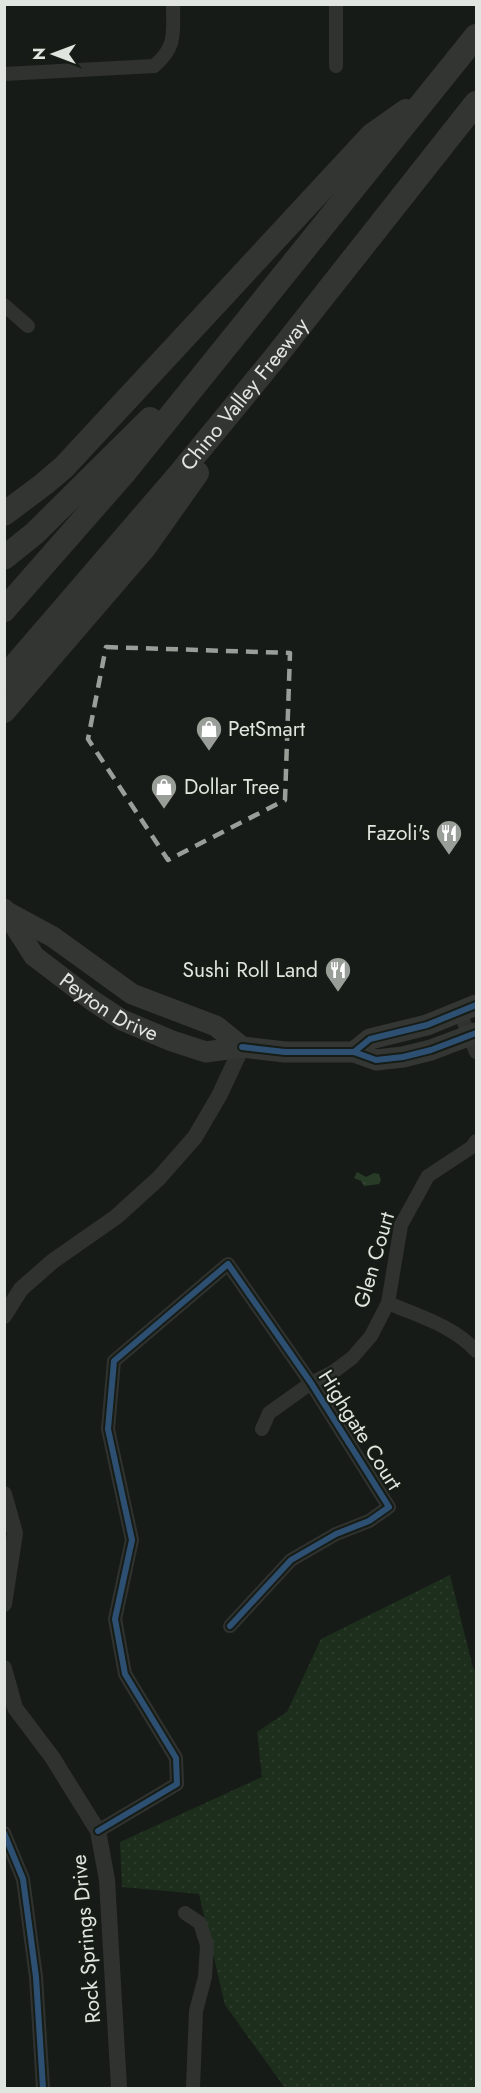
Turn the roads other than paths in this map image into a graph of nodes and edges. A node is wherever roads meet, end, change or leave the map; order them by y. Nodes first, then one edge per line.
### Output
1 (173, 4) edge
2 (336, 4) edge
3 (477, 36) edge
4 (336, 66) dead end
5 (4, 74) edge
6 (430, 94) junction
7 (477, 103) edge
8 (4, 305) edge
9 (28, 326) dead end
10 (229, 342) junction
11 (273, 360) junction
12 (4, 514) edge
13 (4, 558) edge
14 (4, 610) edge
15 (4, 678) edge
16 (4, 711) edge
17 (6, 910) edge
18 (468, 1009) edge
19 (474, 1040) edge
20 (242, 1047) junction
21 (354, 1052) junction
22 (475, 1145) edge
23 (388, 1303) junction
24 (4, 1316) edge
25 (477, 1350) edge
26 (311, 1383) junction
27 (262, 1429) dead end
28 (4, 1494) edge
29 (4, 1604) edge
30 (230, 1626) dead end
31 (4, 1668) edge
32 (98, 1831) junction
33 (4, 1833) edge
34 (185, 1913) dead end
35 (43, 2088) edge
36 (119, 2088) edge
37 (193, 2088) edge

1 - 5 street
2 - 4 street
3 - 6 highway
6 - 10 highway
6 - 12 highway
7 - 11 highway, Chino Valley Freeway
8 - 9 street
10 - 13 highway
10 - 14 highway
11 - 15 highway, Chino Valley Freeway
11 - 16 highway
17 - 20 main road, Peyton Drive
17 - 20 main road, Peyton Drive
18 - 19 street
18 - 21 main road
19 - 21 main road, Peyton Drive
20 - 21 main road, Peyton Drive
20 - 24 street
22 - 23 street, Glen Court
23 - 25 street
23 - 26 street, Glen Court
26 - 27 street, Glen Court
26 - 30 street, Highgate Court
26 - 32 street, Highgate Court
28 - 29 street
31 - 32 street, Rock Springs Drive
32 - 36 street, Rock Springs Drive
33 - 35 street
34 - 37 street

